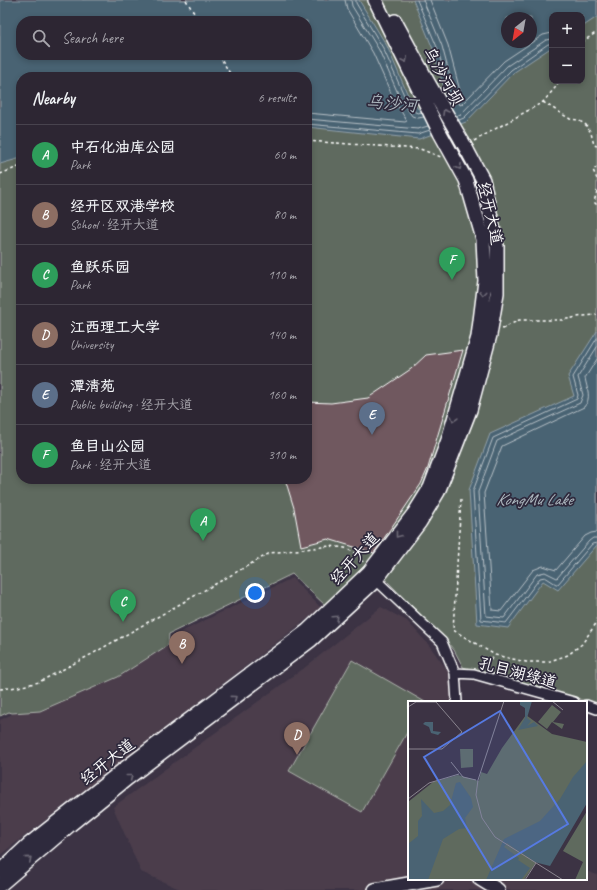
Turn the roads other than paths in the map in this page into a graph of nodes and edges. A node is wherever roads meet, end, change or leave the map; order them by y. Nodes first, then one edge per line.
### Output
1 (375, 0) edge
2 (385, 0) edge
3 (424, 87) junction
4 (440, 133) joint
5 (477, 167) joint
6 (372, 576) junction
7 (455, 673) junction
8 (457, 701) edge
9 (570, 701) edge
10 (587, 706) edge
11 (597, 708) edge
12 (0, 871) edge
13 (431, 880) edge
14 (482, 880) edge
15 (0, 884) edge
16 (375, 890) edge
17 (498, 890) edge

1 -> 3 main road, 乌沙河坝
2 - 3 main road, 乌沙河坝
3 - 4 main road, 乌沙河坝
5 -> 3 main road, 乌沙河坝
4 -> 6 main road, 经开大道
5 - 6 main road, 经开大道
6 - 7 street
6 - 12 main road, 经开大道
15 -> 6 main road, 经开大道
7 - 8 street
7 - 9 street, 孔目湖绿道
10 - 11 street
13 - 16 main road
14 - 17 main road

